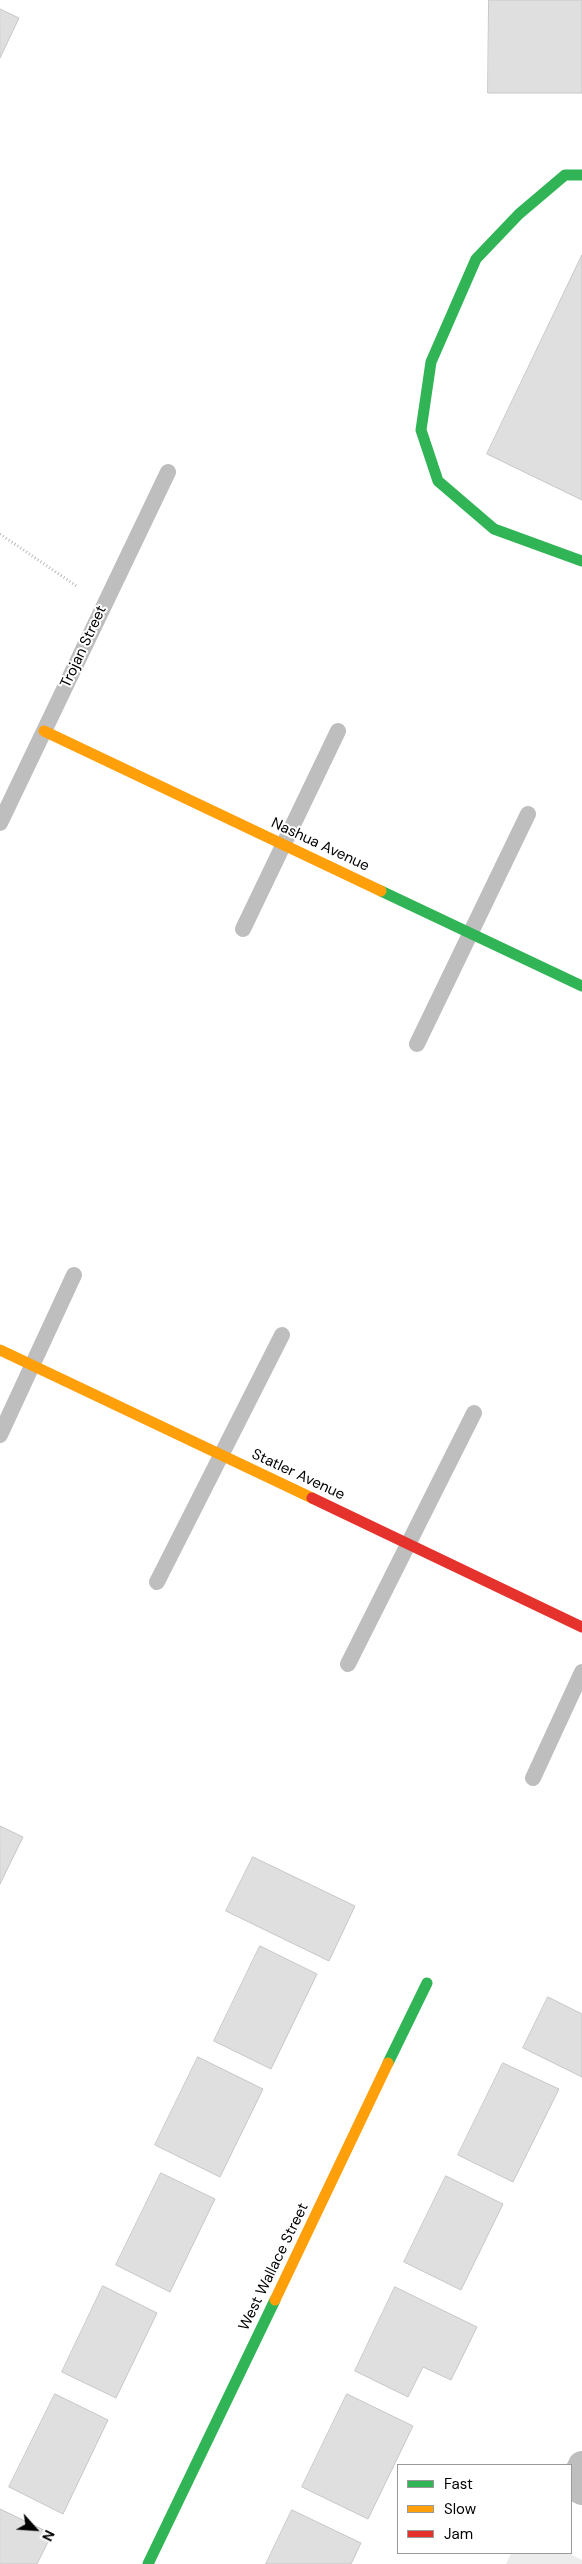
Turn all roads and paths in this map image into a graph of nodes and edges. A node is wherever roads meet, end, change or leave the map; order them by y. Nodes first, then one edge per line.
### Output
1 (582, 174) edge
2 (168, 472) dead end
3 (0, 534) edge
4 (582, 560) edge
5 (106, 600) junction
6 (44, 731) junction
7 (338, 731) dead end
8 (528, 814) dead end
9 (0, 823) edge
10 (284, 844) junction
11 (243, 929) dead end
12 (471, 933) junction
13 (582, 986) edge
14 (417, 1044) dead end
15 (74, 1275) dead end
16 (282, 1336) dead end
17 (0, 1350) edge
18 (32, 1366) junction
19 (474, 1413) dead end
20 (0, 1435) edge
21 (222, 1456) junction
22 (408, 1544) junction
23 (157, 1582) dead end
24 (582, 1627) edge
25 (348, 1664) dead end
26 (582, 1672) edge
27 (533, 1778) dead end
28 (427, 1983) dead end
29 (148, 2564) edge

1 - 4 street
2 - 5 lane, Trojan Street
3 - 5 path
5 - 6 lane, Trojan Street
6 - 9 lane, Trojan Street
6 - 10 street, Nashua Avenue
7 - 10 lane
8 - 12 lane
10 - 11 lane
10 - 12 street, Nashua Avenue
12 - 13 street, Nashua Avenue
12 - 14 lane
15 - 18 lane
16 - 21 lane
17 - 18 street, Statler Avenue
18 - 20 lane
18 - 21 street, Statler Avenue
19 - 22 lane
21 - 22 street, Statler Avenue
21 - 23 lane
22 - 24 street, Statler Avenue
22 - 25 lane
26 - 27 lane
28 - 29 street, West Wallace Street

